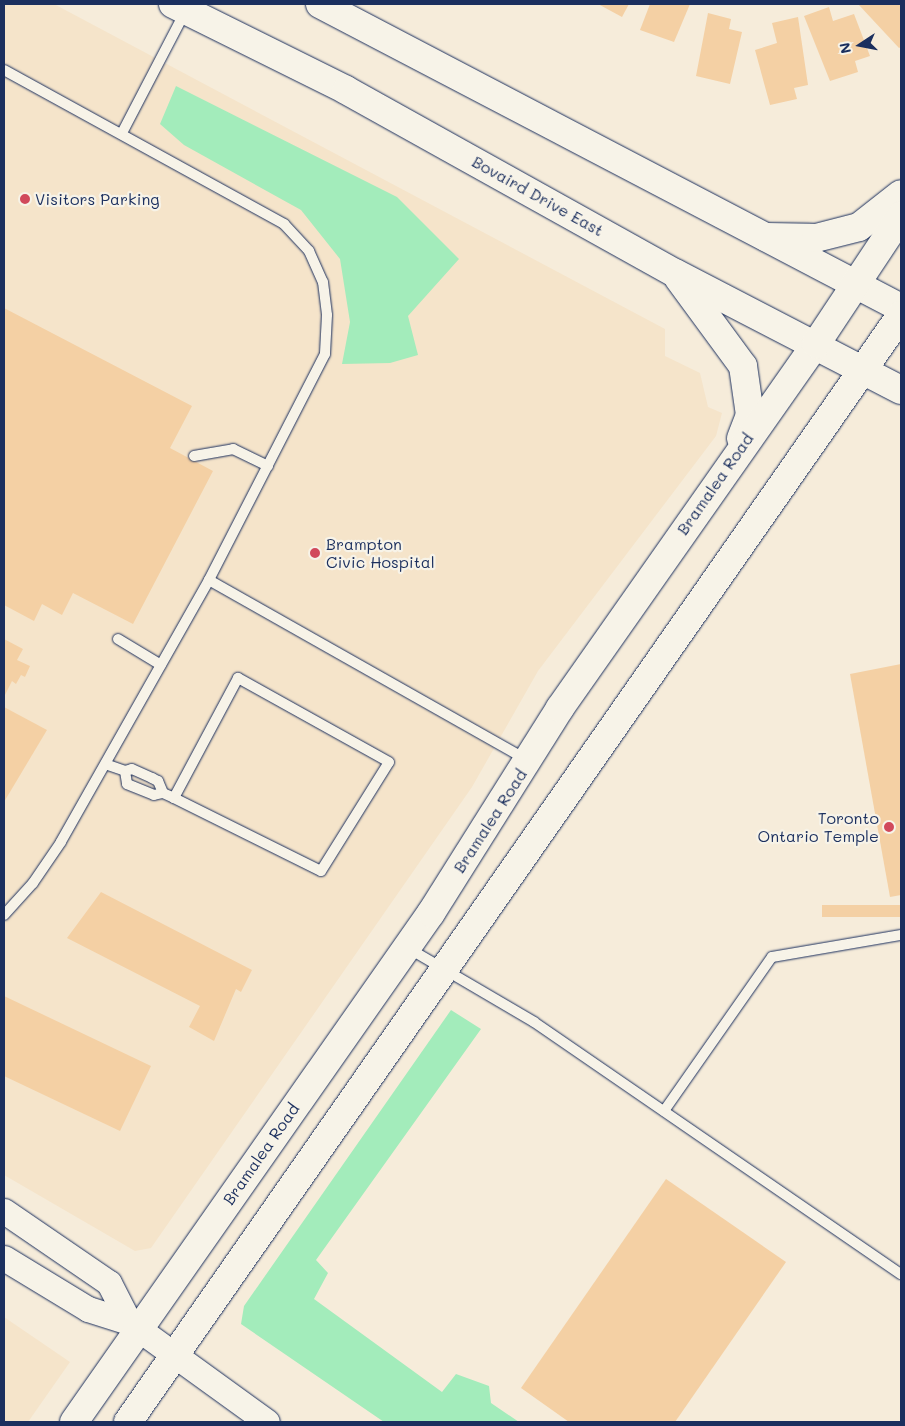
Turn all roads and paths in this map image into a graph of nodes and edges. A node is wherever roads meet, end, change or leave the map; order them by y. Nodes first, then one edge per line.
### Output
1 (320, 4) edge
2 (179, 7) edge
3 (4, 70) edge
4 (122, 133) junction
5 (901, 194) edge
6 (901, 216) edge
7 (759, 237) junction
8 (674, 273) junction
9 (855, 285) junction
10 (901, 308) edge
11 (901, 315) edge
12 (816, 344) junction
13 (863, 371) junction
14 (901, 390) edge
15 (736, 453) junction
16 (194, 456) dead end
17 (268, 466) junction
18 (209, 580) junction
19 (118, 639) dead end
20 (161, 665) junction
21 (529, 762) junction
22 (108, 765) junction
23 (125, 772) junction
24 (163, 793) junction
25 (174, 798) junction
26 (4, 915) edge
27 (901, 935) edge
28 (407, 947) junction
29 (447, 968) junction
30 (664, 1111) junction
31 (4, 1211) edge
32 (4, 1258) edge
33 (901, 1274) edge
34 (134, 1325) junction
35 (175, 1355) junction
36 (74, 1422) edge
37 (128, 1422) edge
38 (266, 1422) edge

1 - 7 main road
2 - 4 lane
2 - 8 main road, Bovaird Drive East
3 - 4 lane
4 - 17 lane
5 - 7 main road
6 - 9 main road, Bramalea Road
7 - 9 main road
8 - 12 main road, Bovaird Drive East
8 - 15 main road
9 - 10 main road
9 - 12 main road, Bramalea Road
11 - 13 main road
12 - 13 main road, Bovaird Drive East
12 - 15 main road, Bramalea Road
13 - 14 main road, Bovaird Drive East
13 - 29 main road
15 - 21 main road, Bramalea Road
16 - 17 lane
17 - 18 lane
18 - 20 lane
18 - 21 lane
19 - 20 lane
20 - 22 lane
21 - 28 main road, Bramalea Road
22 - 23 lane
22 - 26 lane
23 - 24 lane
23 - 24 lane
24 - 25 lane
25 - 25 lane
27 - 30 lane
28 - 29 lane
28 - 34 main road, Bramalea Road
29 - 30 lane
29 - 35 main road
30 - 33 lane
31 - 34 street
32 - 34 street
34 - 35 street
34 - 36 main road, Bramalea Road
35 - 37 main road
35 - 38 street

